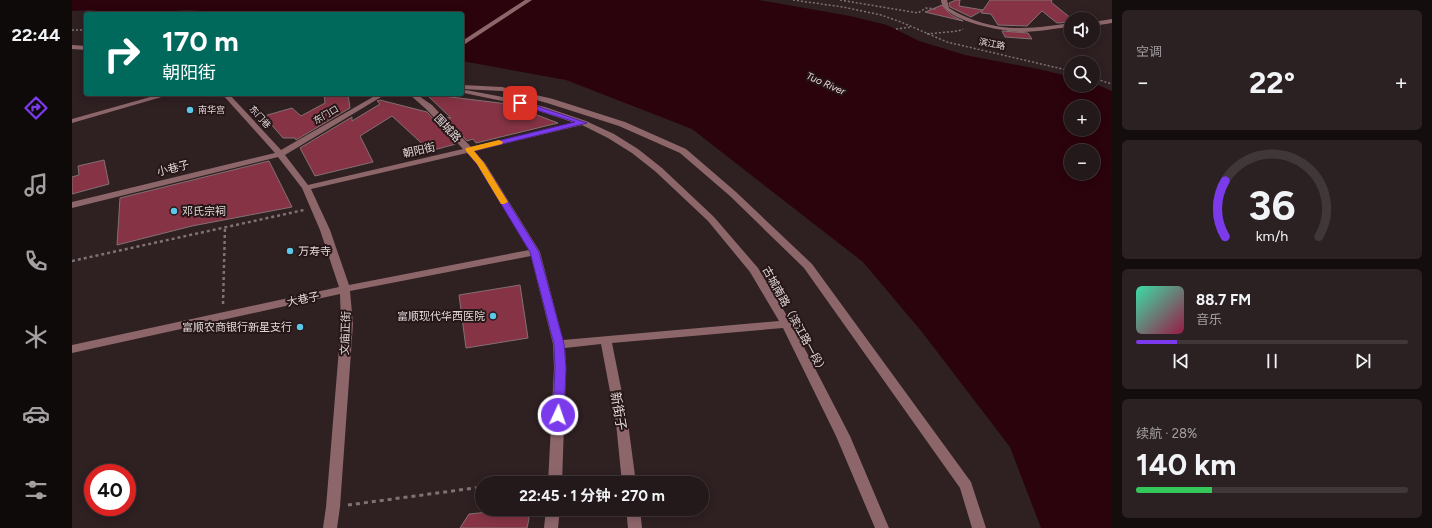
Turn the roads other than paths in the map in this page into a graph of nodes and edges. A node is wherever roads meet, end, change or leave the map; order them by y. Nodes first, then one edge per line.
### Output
1 (529, 0) edge
2 (944, 0) edge
3 (1112, 21) edge
4 (1100, 23) edge
5 (1064, 26) edge
6 (72, 41) edge
7 (84, 42) edge
8 (464, 43) edge
9 (72, 47) edge
10 (84, 48) edge
11 (464, 87) edge
12 (464, 91) edge
13 (161, 96) edge
14 (227, 96) edge
15 (380, 96) edge
16 (415, 96) edge
17 (72, 121) edge
18 (583, 123) junction
19 (469, 150) junction
20 (280, 154) junction
21 (306, 188) junction
22 (72, 204) edge
23 (534, 252) junction
24 (345, 289) junction
25 (786, 324) junction
26 (606, 340) junction
27 (559, 344) junction
28 (72, 349) edge
29 (555, 476) edge
30 (628, 476) edge
31 (552, 516) edge
32 (634, 516) edge
33 (330, 528) edge
34 (551, 528) edge
35 (635, 528) edge
36 (882, 528) edge
37 (979, 528) edge

1 - 8 street
2 - 5 street
3 - 4 street
6 - 7 street
9 - 10 street
11 - 37 street
12 - 18 street, 古城南路（滨江路一段）
13 - 17 street
14 - 20 street, 东门巷
15 - 20 street, 东门口
16 - 19 street, 围城路
18 - 19 street, 朝阳街
18 - 25 street, 古城南路（滨江路一段）
19 - 21 street, 朝阳街
19 - 23 street, 围城路
20 - 21 street, 文庙正街
20 - 22 street, 小巷子
21 - 24 street, 文庙正街
23 - 24 street, 大巷子
23 - 27 street, 围城路
24 - 28 street, 大巷子
24 - 33 street, 文庙正街
25 - 26 street
25 - 36 street, 古城南路（滨江路一段）
26 - 27 street
26 - 30 street, 新街子
27 - 29 street, 围城路
31 - 34 street
32 - 35 street

